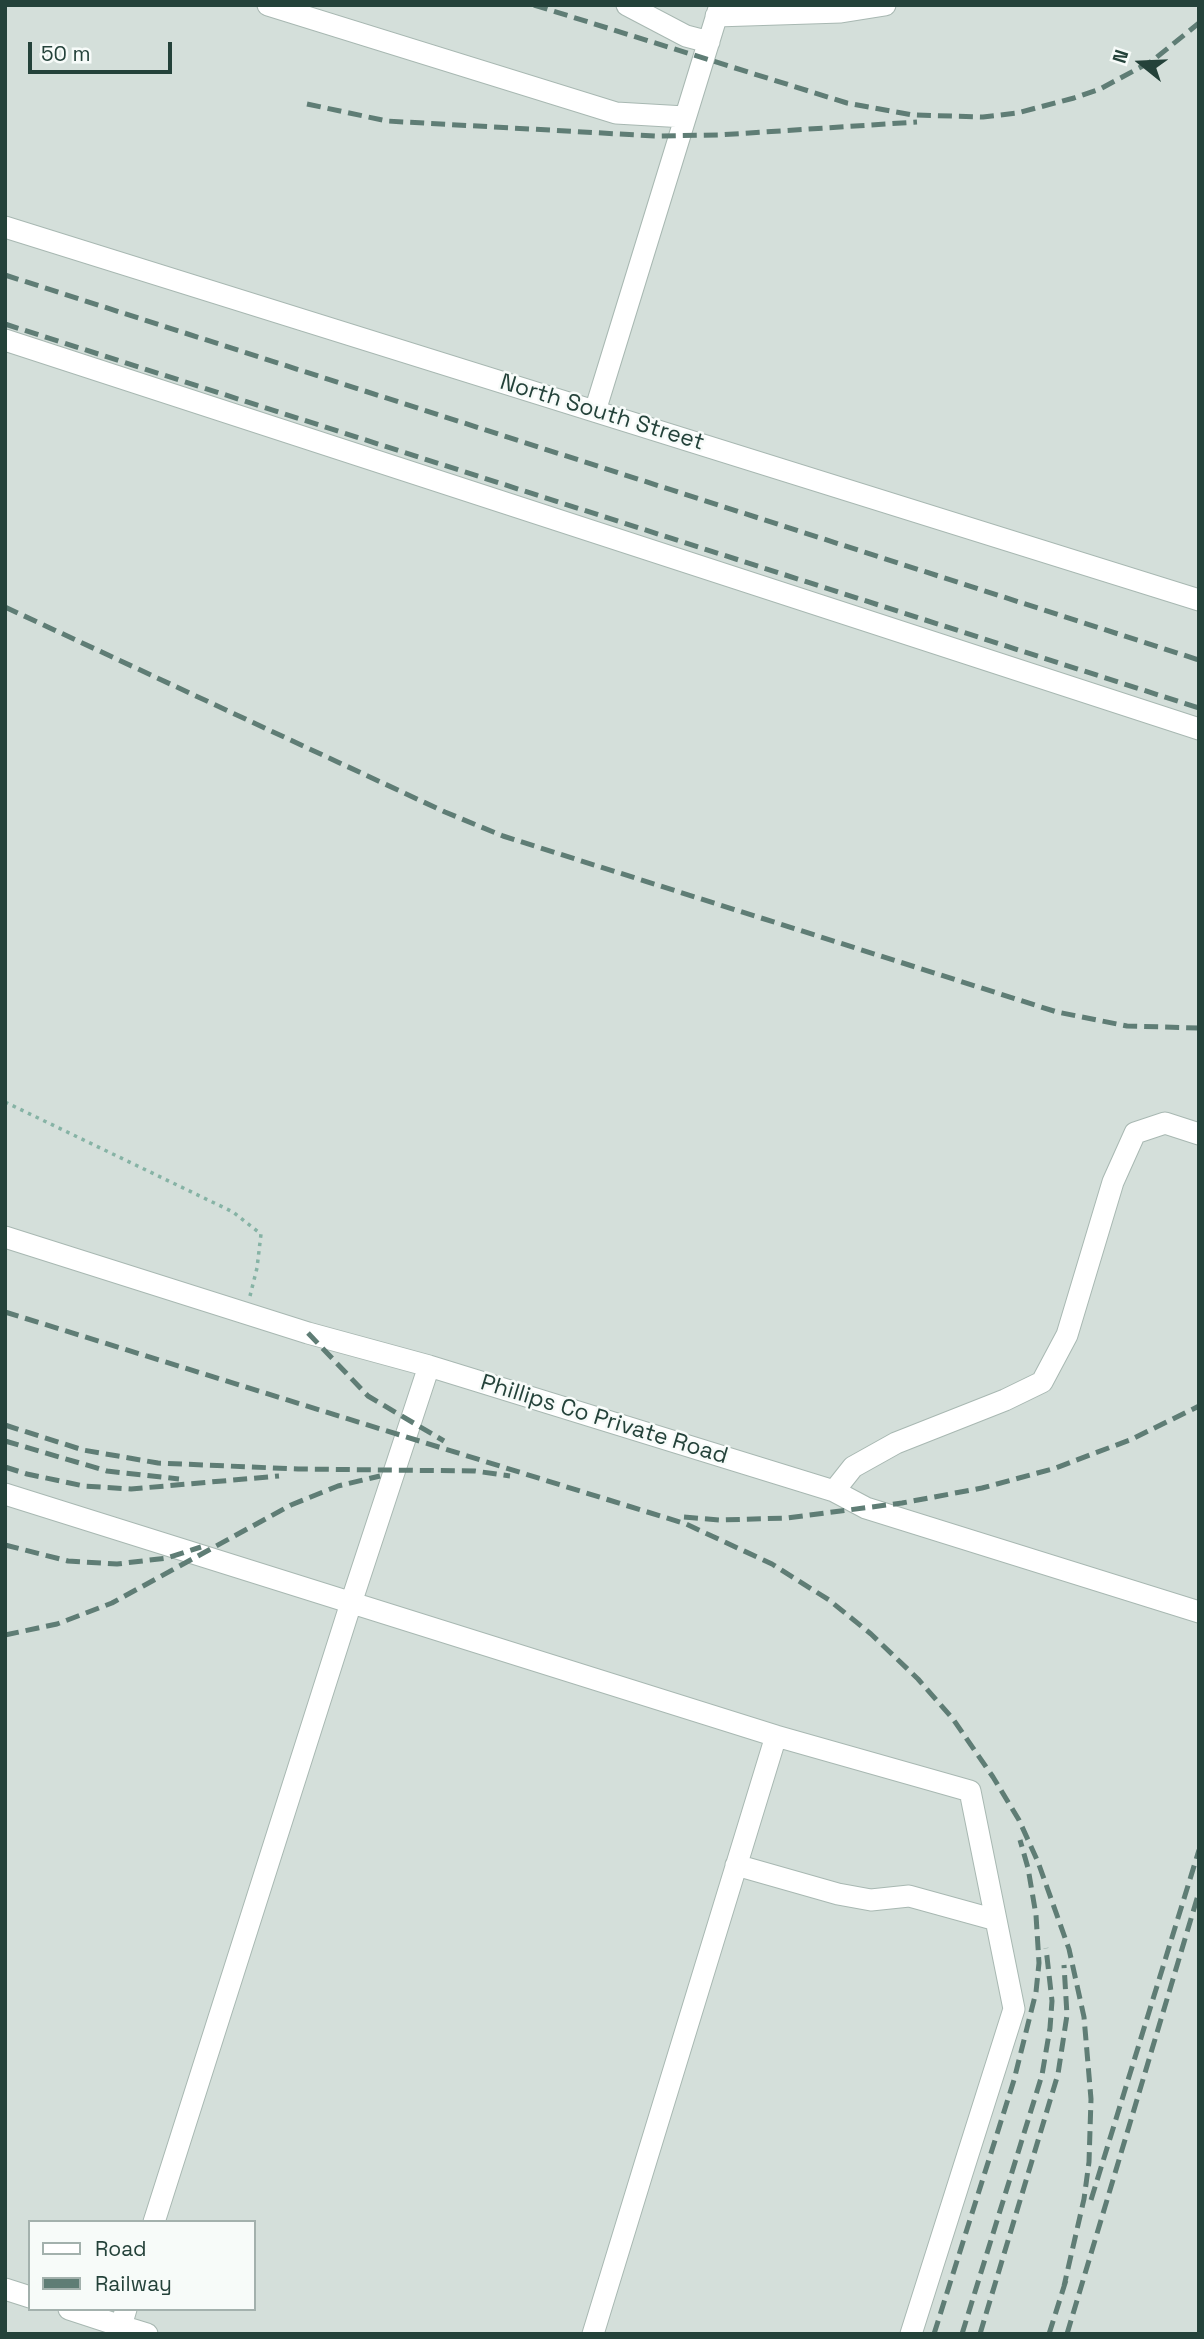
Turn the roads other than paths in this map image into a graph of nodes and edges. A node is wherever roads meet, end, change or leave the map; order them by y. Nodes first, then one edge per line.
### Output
1 (268, 5) edge
2 (627, 5) edge
3 (885, 5) edge
4 (718, 11) edge
5 (709, 42) junction
6 (685, 117) junction
7 (5, 227) edge
8 (5, 340) edge
9 (594, 411) junction
10 (1199, 600) edge
11 (1199, 729) edge
12 (1199, 1134) edge
13 (5, 1237) edge
14 (429, 1366) junction
15 (834, 1492) junction
16 (5, 1494) edge
17 (351, 1603) junction
18 (1199, 1612) edge
19 (776, 1736) junction
20 (736, 1864) junction
21 (996, 1920) junction
22 (155, 2220) edge
23 (5, 2289) edge
24 (28, 2296) edge
25 (81, 2311) edge
26 (124, 2318) edge
27 (147, 2334) edge
28 (593, 2334) edge
29 (911, 2334) edge

1 - 6 lane
2 - 5 lane
3 - 4 lane
4 - 5 lane
5 - 6 lane
6 - 9 lane
7 - 9 lane, North South Street
8 - 11 lane
9 - 10 lane, North South Street
12 - 15 lane
13 - 14 lane, Phillips Co Private Road
14 - 15 lane, Phillips Co Private Road
14 - 17 lane
15 - 18 lane, Phillips Co Private Road
16 - 17 lane
17 - 19 lane
17 - 22 lane
19 - 20 lane
19 - 21 lane
20 - 21 lane
20 - 28 lane
21 - 29 lane
23 - 24 lane
25 - 26 lane
26 - 27 lane

